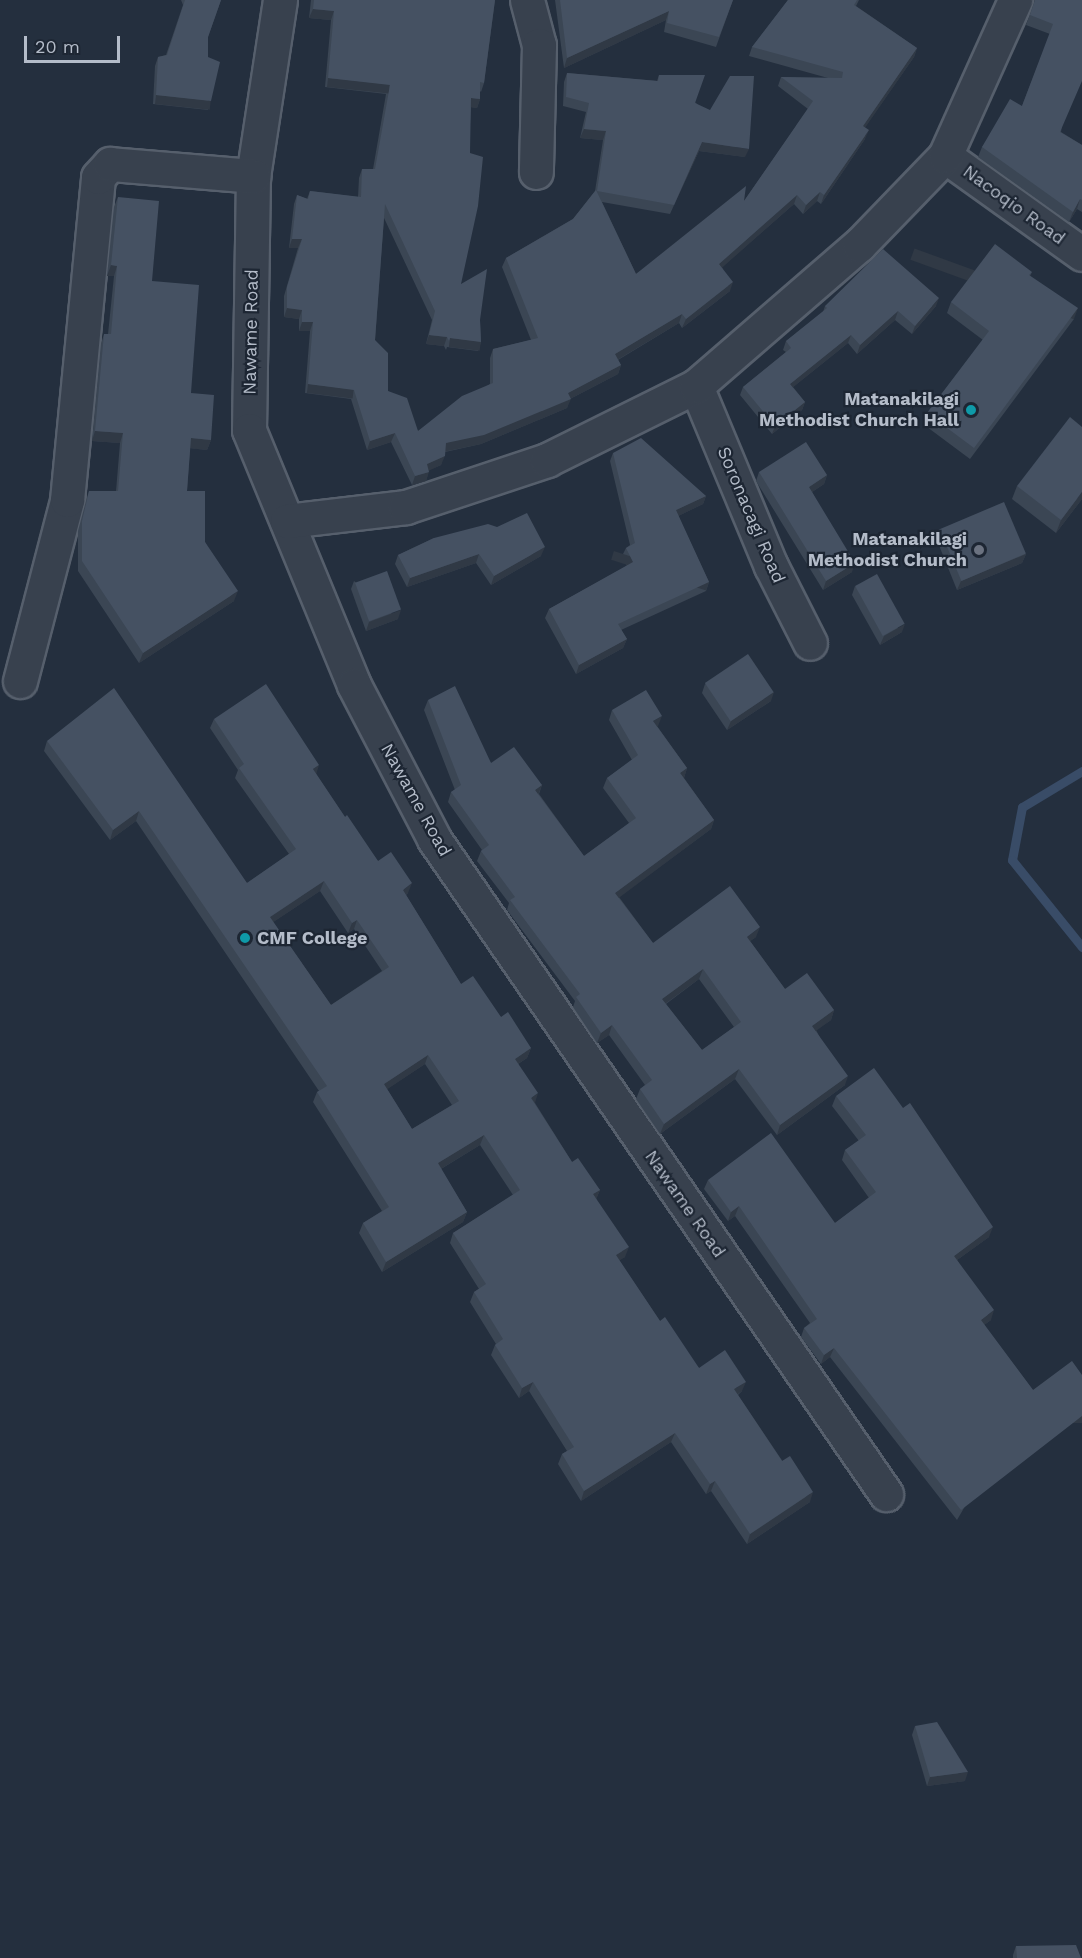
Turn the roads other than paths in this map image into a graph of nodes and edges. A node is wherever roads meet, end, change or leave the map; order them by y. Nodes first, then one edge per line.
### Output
1 (280, 0) edge
2 (527, 0) edge
3 (1015, 0) edge
4 (945, 156) junction
5 (536, 172) dead end
6 (253, 176) junction
7 (1082, 254) edge
8 (696, 386) junction
9 (286, 521) junction
10 (810, 643) dead end
11 (20, 681) dead end
12 (886, 1494) dead end

1 - 6 street, Nawame Road
2 - 5 street
3 - 4 street
4 - 7 street, Nacoqio Road
4 - 8 street
6 - 9 street, Nawame Road
6 - 11 street
8 - 9 street
8 - 10 street, Soronacagi Road
9 - 12 street, Nawame Road

